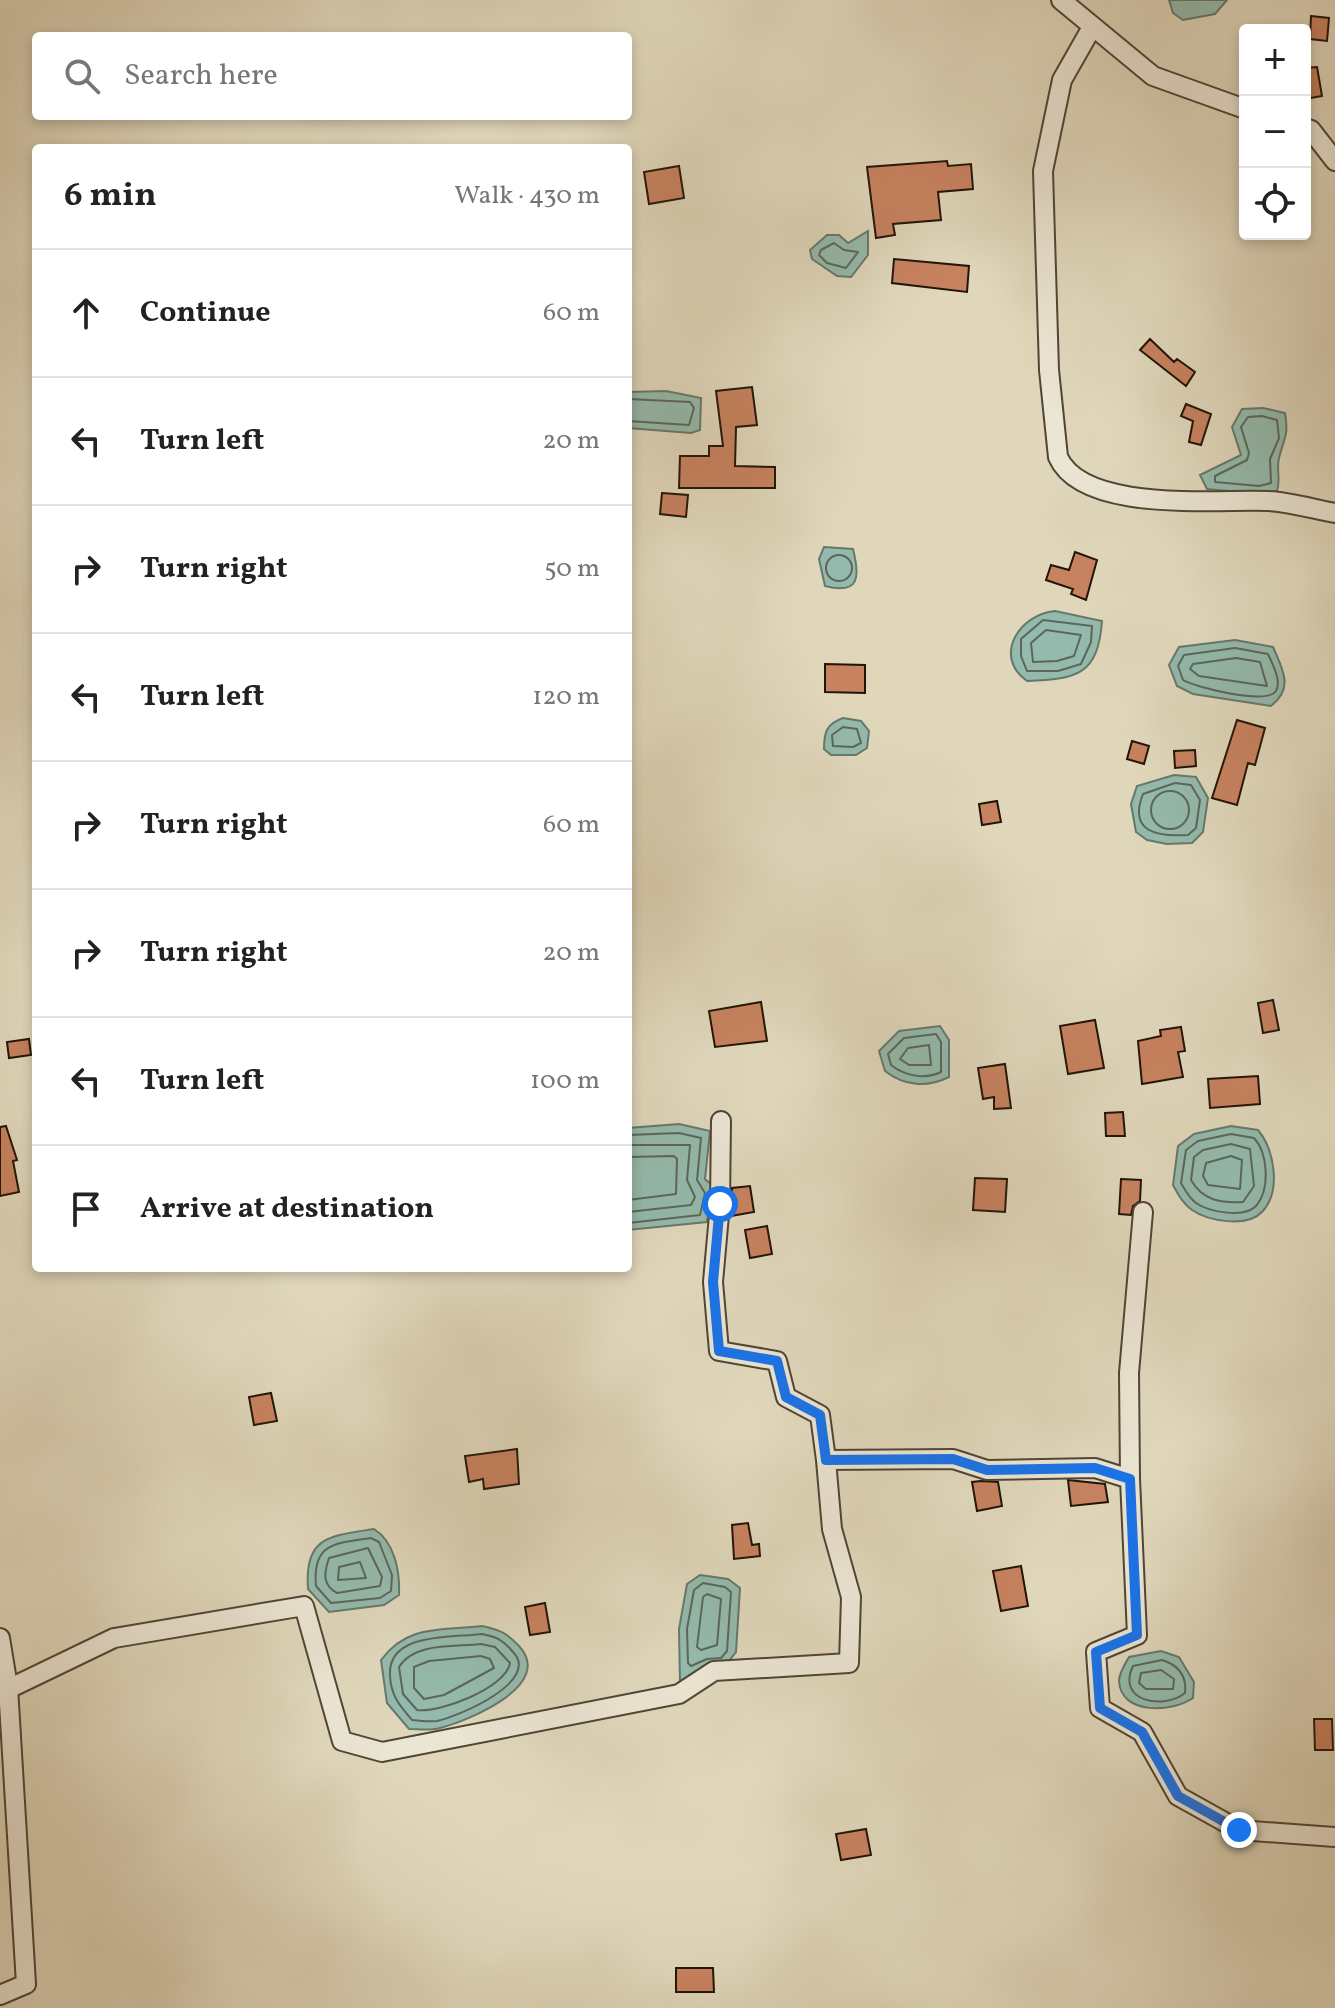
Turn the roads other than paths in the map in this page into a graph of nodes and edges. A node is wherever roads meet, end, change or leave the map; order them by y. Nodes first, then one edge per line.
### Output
1 (1061, 0) edge
2 (1091, 29) junction
3 (1239, 107) edge
4 (1311, 130) edge
5 (1335, 161) edge
6 (1335, 513) edge
7 (721, 1121) dead end
8 (1143, 1212) dead end
9 (826, 1460) junction
10 (1130, 1479) junction
11 (0, 1638) edge
12 (4, 1690) edge
13 (1335, 1837) edge
14 (0, 1995) edge

1 - 2 street
2 - 3 street
2 - 6 street
4 - 5 street
7 - 9 street
8 - 10 street
9 - 10 street
9 - 12 street
10 - 13 street
11 - 12 street
12 - 14 street

